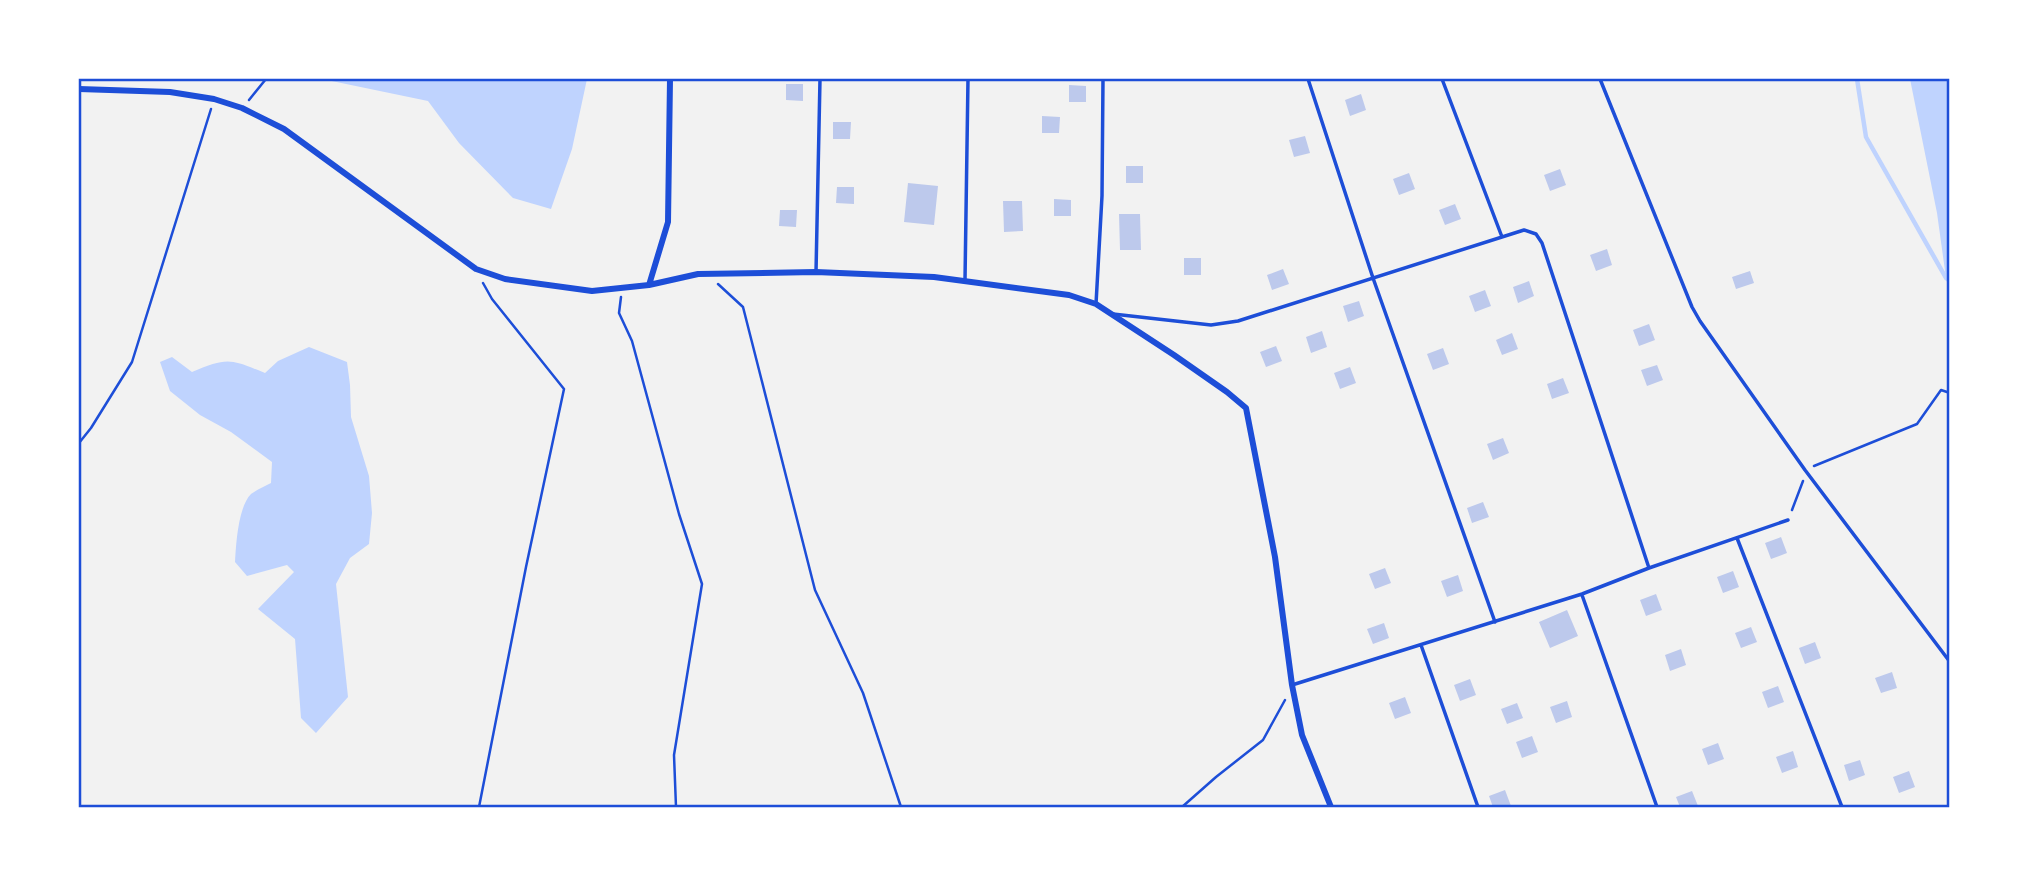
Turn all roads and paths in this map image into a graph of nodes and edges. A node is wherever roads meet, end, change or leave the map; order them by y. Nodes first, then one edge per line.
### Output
1 (267, 79) edge
2 (670, 79) edge
3 (820, 79) edge
4 (968, 79) edge
5 (1103, 79) edge
6 (1308, 79) edge
7 (1442, 79) edge
8 (1600, 79) edge
9 (79, 89) edge
10 (214, 99) junction
11 (243, 108) junction
12 (1502, 237) junction
13 (476, 269) junction
14 (816, 272) junction
15 (707, 274) junction
16 (1373, 278) junction
17 (965, 280) junction
18 (649, 285) junction
19 (621, 288) junction
20 (1096, 304) junction
21 (1110, 314) junction
22 (1950, 393) edge
23 (79, 443) edge
24 (1805, 470) junction
25 (1788, 520) joint
26 (1737, 538) junction
27 (1649, 568) junction
28 (1582, 594) junction
29 (1495, 622) junction
30 (1421, 645) junction
31 (1950, 662) edge
32 (1292, 685) junction
33 (479, 807) edge
34 (676, 807) edge
35 (901, 807) edge
36 (1182, 807) edge
37 (1331, 807) edge
38 (1478, 807) edge
39 (1657, 807) edge
40 (1842, 807) edge

1 - 11 path
2 - 18 street
3 - 14 lane
4 - 17 lane
5 - 20 lane
6 - 16 lane
7 - 12 lane
8 - 24 lane
9 - 10 street
10 - 11 street
10 - 23 path
11 - 13 street
12 - 16 lane
12 - 27 lane
13 - 19 street
13 - 33 path
14 - 15 street
14 - 17 street
15 - 18 street
15 - 35 path
16 - 21 lane
16 - 29 lane
17 - 20 street
18 - 19 street
19 - 34 path
20 - 21 street
21 - 32 street
22 - 24 path
24 - 25 path
24 - 31 lane
25 - 26 lane
26 - 27 lane
26 - 40 lane
27 - 28 lane
28 - 29 lane
28 - 39 lane
29 - 30 lane
30 - 32 lane
30 - 38 lane
32 - 36 path
32 - 37 street

